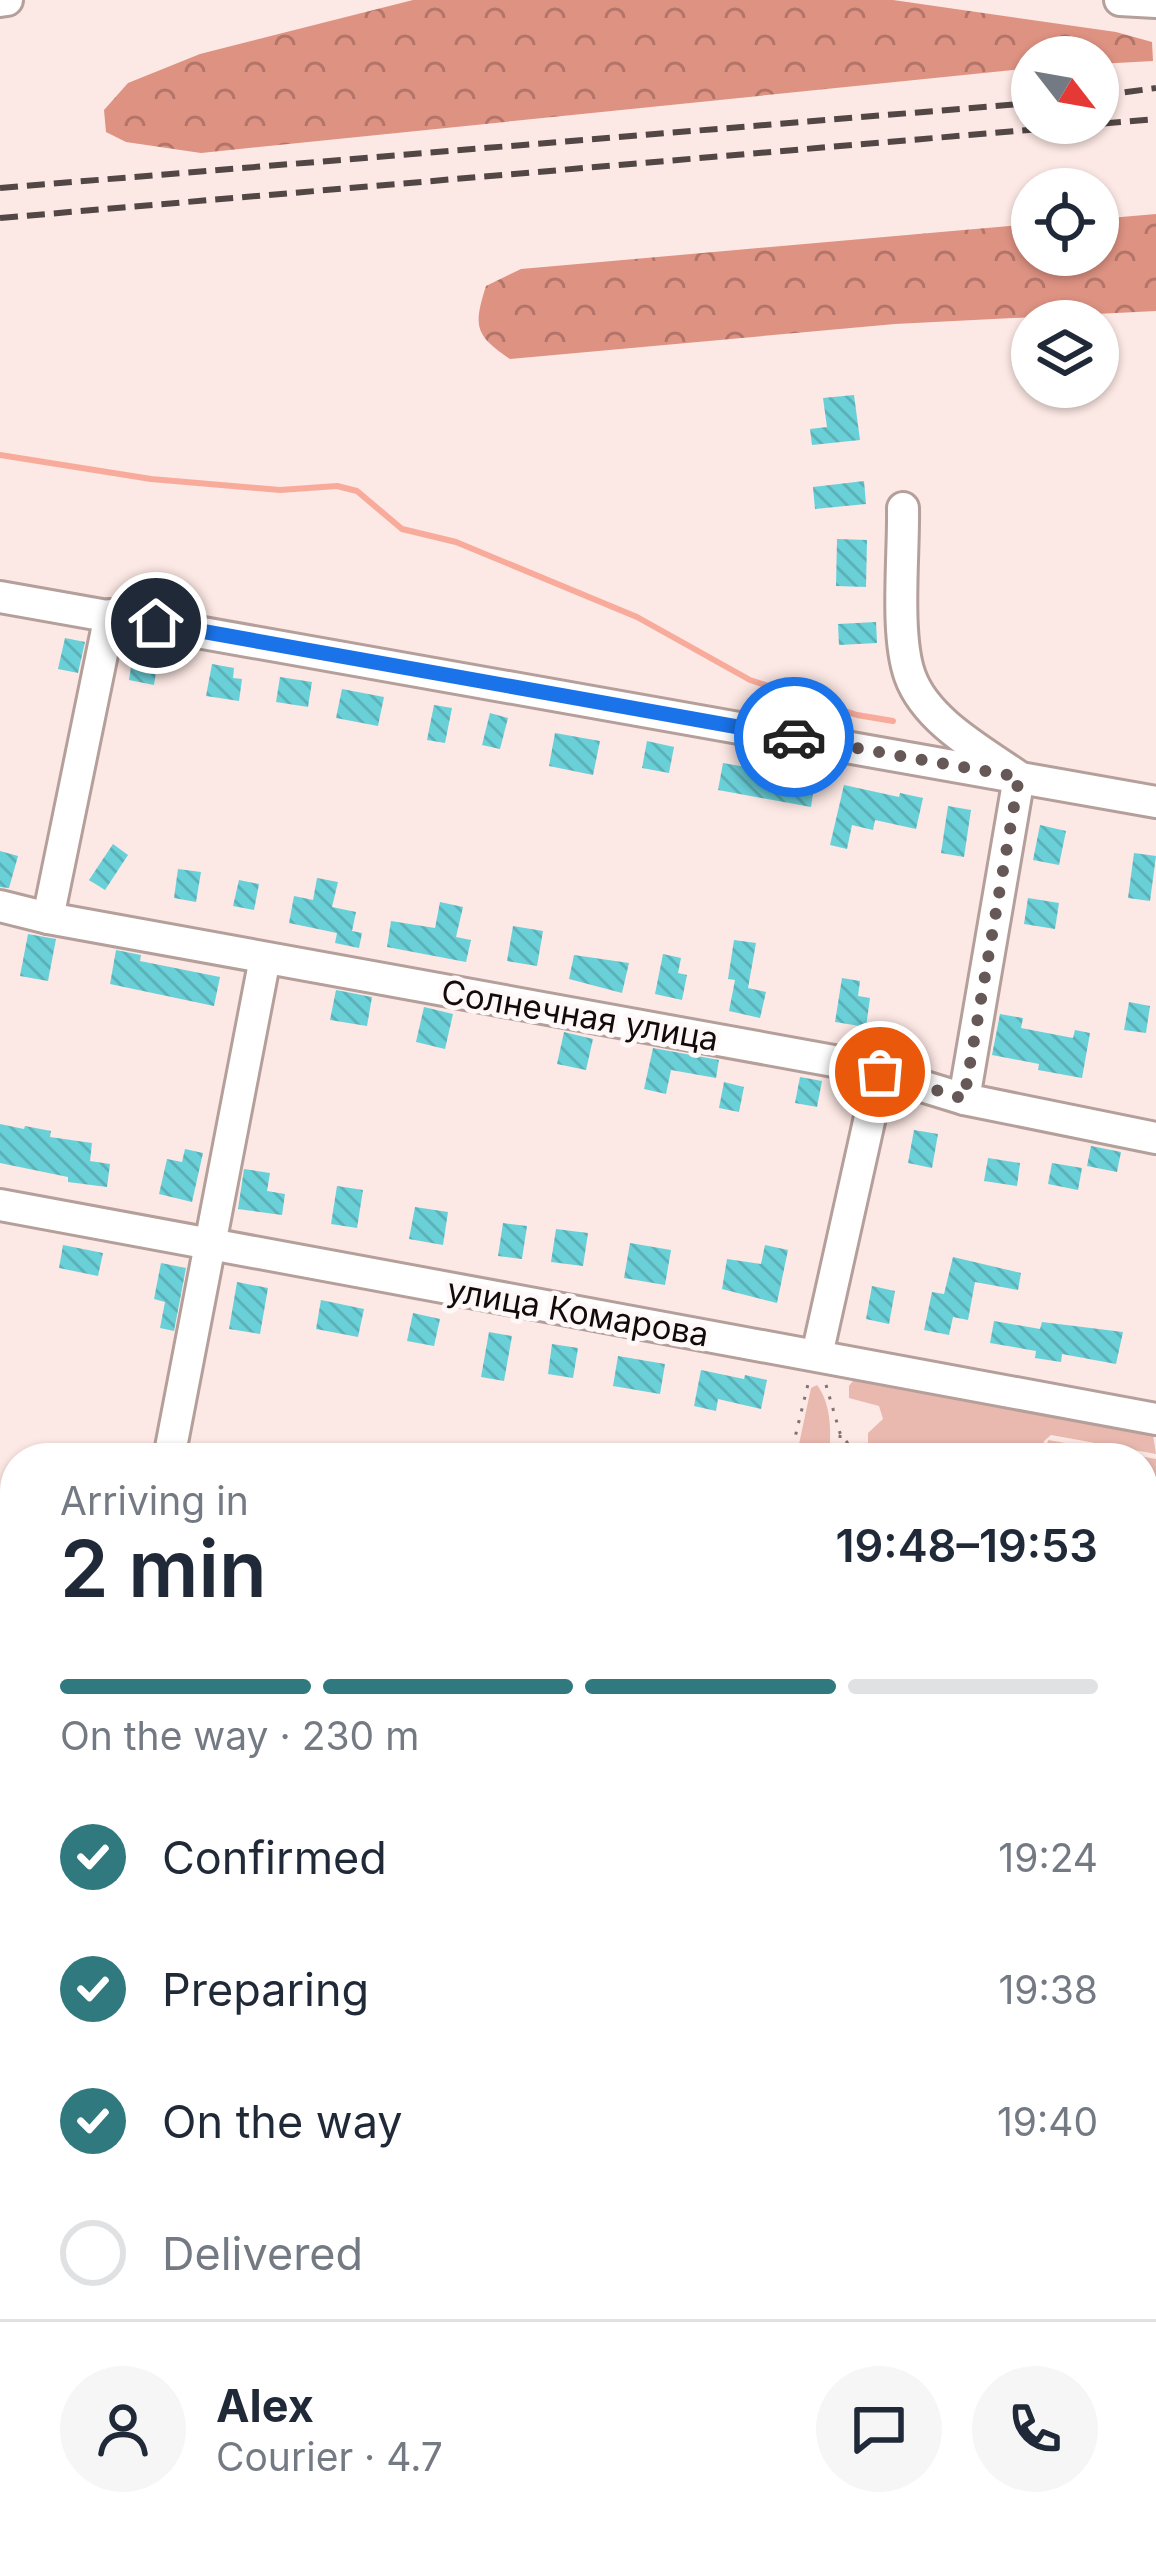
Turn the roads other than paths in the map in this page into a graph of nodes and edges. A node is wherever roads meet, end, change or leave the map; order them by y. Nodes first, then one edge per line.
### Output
1 (1120, 0) edge
2 (1156, 2) edge
3 (904, 508) dead end
4 (0, 597) edge
5 (110, 615) junction
6 (1019, 777) junction
7 (1156, 802) edge
8 (0, 906) edge
9 (49, 918) junction
10 (266, 958) junction
11 (880, 1072) junction
12 (964, 1099) junction
13 (1156, 1138) edge
14 (0, 1205) edge
15 (210, 1245) junction
16 (817, 1355) junction
17 (1156, 1419) edge
18 (172, 1443) edge

1 - 2 street
3 - 6 street
4 - 5 street
5 - 6 street
5 - 9 street
6 - 7 street
6 - 12 street
8 - 9 street, Солнечная улица
9 - 10 street, Солнечная улица
10 - 11 street, Солнечная улица
10 - 15 street
11 - 12 street, Солнечная улица
11 - 16 street
12 - 13 street, Солнечная улица
14 - 15 street, улица Комарова
15 - 16 street, улица Комарова
15 - 18 street
16 - 17 street, улица Комарова

